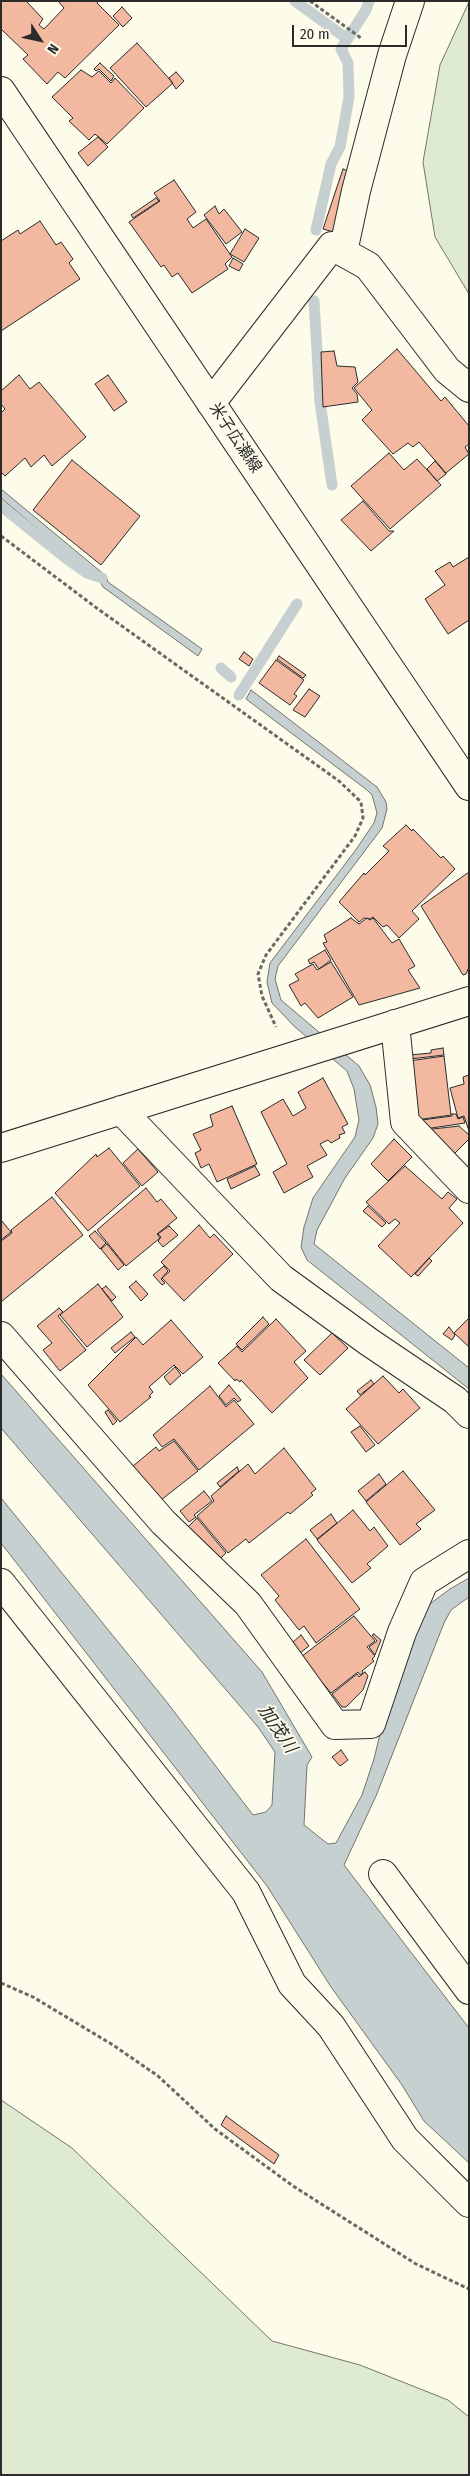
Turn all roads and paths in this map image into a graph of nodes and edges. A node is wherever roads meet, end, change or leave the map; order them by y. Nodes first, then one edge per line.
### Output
1 (310, 1) edge
2 (410, 1) edge
3 (366, 42) dead end
4 (1, 91) edge
5 (343, 252) junction
6 (469, 388) edge
7 (211, 403) junction
8 (1, 536) edge
9 (469, 786) edge
10 (469, 1001) edge
11 (395, 1024) junction
12 (315, 1049) junction
13 (122, 1110) junction
14 (1, 1148) edge
15 (469, 1189) edge
16 (1, 1336) edge
17 (469, 1414) edge
18 (469, 1554) edge
19 (1, 1583) edge
20 (383, 1874) dead end
21 (1, 1983) edge
22 (469, 1990) edge
23 (469, 2203) edge
24 (469, 2289) edge

1 - 3 path
2 - 5 street
4 - 7 street, 米子広瀬線
5 - 6 street
5 - 7 street
7 - 9 street, 米子広瀬線
8 - 12 path
10 - 11 street
11 - 12 street
11 - 15 street
12 - 13 street
13 - 14 street
13 - 17 street
16 - 18 street
19 - 23 street
20 - 22 street
21 - 24 path

